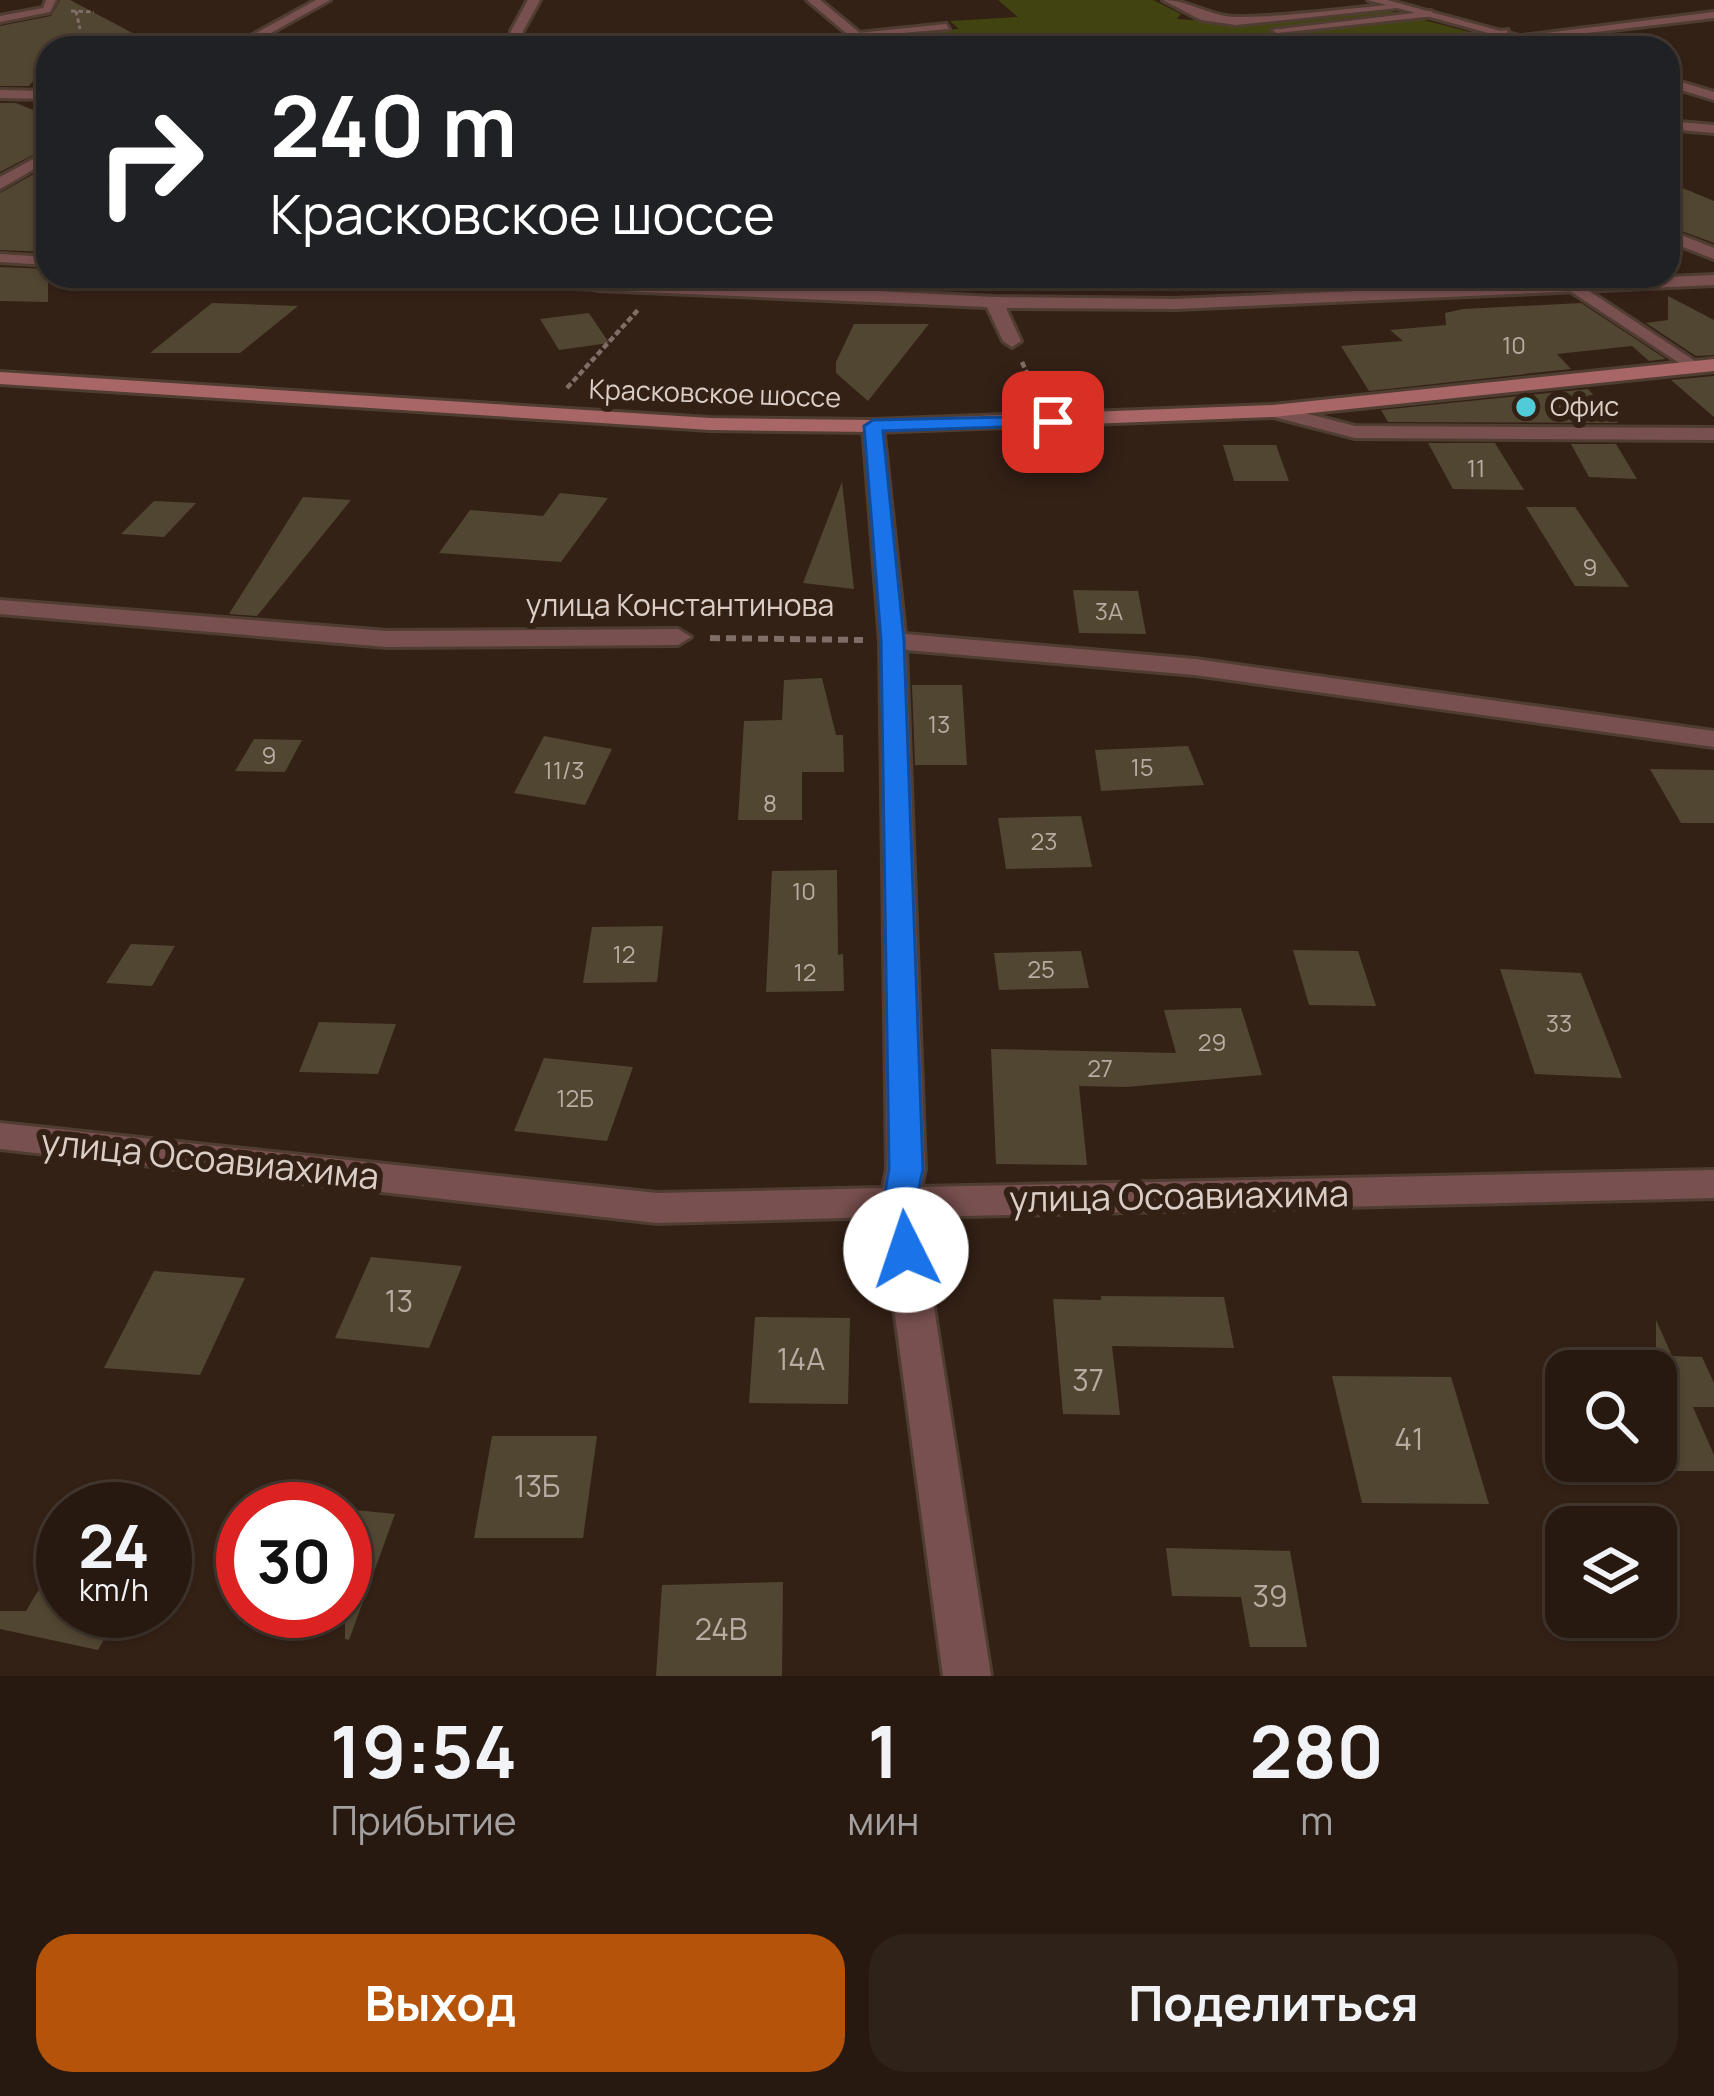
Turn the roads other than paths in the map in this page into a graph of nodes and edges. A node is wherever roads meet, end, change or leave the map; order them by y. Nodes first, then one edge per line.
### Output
1 (52, 0) edge
2 (324, 0) edge
3 (535, 0) edge
4 (813, 0) edge
5 (1169, 0) edge
6 (1374, 0) edge
7 (1402, 7) junction
8 (1431, 14) junction
9 (1714, 15) edge
10 (0, 19) edge
11 (1678, 20) junction
12 (848, 25) junction
13 (946, 27) dead end
14 (1276, 30) dead end
15 (1714, 30) edge
16 (1504, 33) junction
17 (257, 36) edge
18 (516, 36) edge
19 (859, 36) edge
20 (1482, 36) edge
21 (1516, 36) edge
22 (1529, 36) edge
23 (1680, 86) edge
24 (0, 94) edge
25 (36, 94) edge
26 (1714, 96) edge
27 (1680, 126) edge
28 (1714, 128) edge
29 (36, 162) edge
30 (0, 184) edge
31 (1680, 240) edge
32 (1714, 254) edge
33 (0, 259) edge
34 (36, 260) edge
35 (1714, 280) edge
36 (1680, 282) edge
37 (682, 288) edge
38 (1155, 288) edge
39 (1575, 288) joint
40 (994, 302) junction
41 (1176, 304) junction
42 (1012, 341) road end
43 (1705, 366) edge
44 (0, 378) edge
45 (1273, 411) junction
46 (873, 426) junction
47 (1714, 434) edge
48 (0, 607) edge
49 (678, 637) road end
50 (893, 640) junction
51 (1714, 739) edge
52 (0, 1136) edge
53 (1714, 1184) edge
54 (899, 1202) junction
55 (968, 1676) edge

1 - 10 lane
2 - 17 street
3 - 18 street
4 - 12 street
5 - 7 street
6 - 7 street
7 - 8 street
8 - 14 lane
8 - 16 street
9 - 11 street
11 - 15 street
11 - 22 street
12 - 13 lane
12 - 19 street
16 - 20 street
16 - 21 street
23 - 26 street
24 - 25 street
27 - 28 street
29 - 30 street
31 - 32 street
33 - 34 lane
35 - 36 street
37 - 40 street
38 - 41 street
39 - 41 street
39 - 43 lane
40 - 41 street
40 - 42 street
43 - 45 main road, Красковское шоссе
44 - 46 main road, Красковское шоссе
45 - 46 main road, Красковское шоссе
45 - 47 street
46 - 50 street
48 - 49 street, улица Константинова
50 - 51 street
50 - 54 street
52 - 54 street, улица Осоавиахима
53 - 54 street, улица Осоавиахима
54 - 55 street

